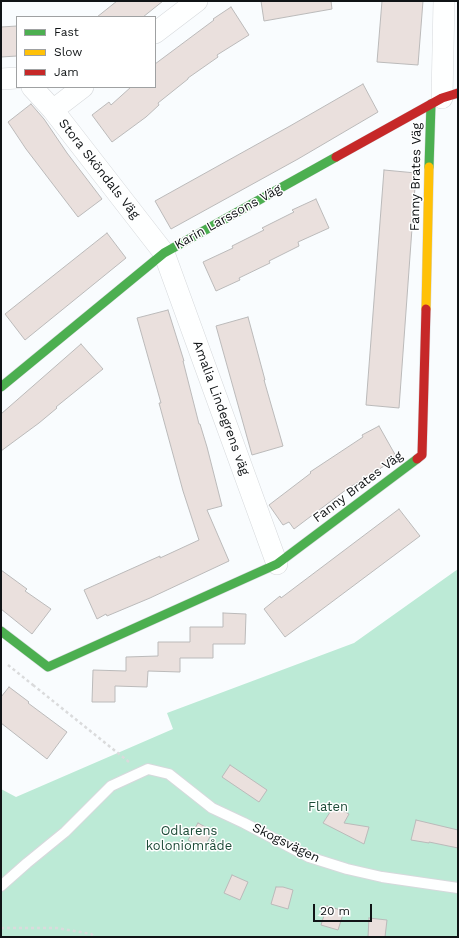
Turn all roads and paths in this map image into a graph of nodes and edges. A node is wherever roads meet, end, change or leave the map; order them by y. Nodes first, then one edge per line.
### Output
1 (197, 1) edge
2 (444, 1) edge
3 (156, 31) edge
4 (16, 78) edge
5 (1, 79) edge
6 (33, 88) edge
7 (82, 88) edge
8 (443, 98) edge
9 (53, 110) junction
10 (164, 252) junction
11 (10, 376) edge
12 (1, 387) edge
13 (277, 564) junction
14 (1, 631) edge
15 (6, 664) dead end
16 (40, 682) dead end
17 (33, 685) junction
18 (142, 772) junction
19 (1, 886) edge
20 (458, 888) edge
21 (1, 928) edge
22 (95, 937) edge

1 - 3 street
2 - 8 street
4 - 5 street
6 - 9 street, Stora Sköndals Väg
7 - 9 street
8 - 10 street, Karin Larssons Väg
8 - 13 street, Fanny Brates Väg
9 - 10 street, Stora Sköndals Väg
10 - 11 street, Karin Larssons Väg
10 - 13 street, Amalia Lindegrens väg
11 - 12 street, Karin Larssons Väg
13 - 14 street, Fanny Brates Väg
15 - 17 path
16 - 17 path
17 - 18 path
18 - 19 lane, Skogsvägen
18 - 20 lane, Skogsvägen
21 - 22 path

